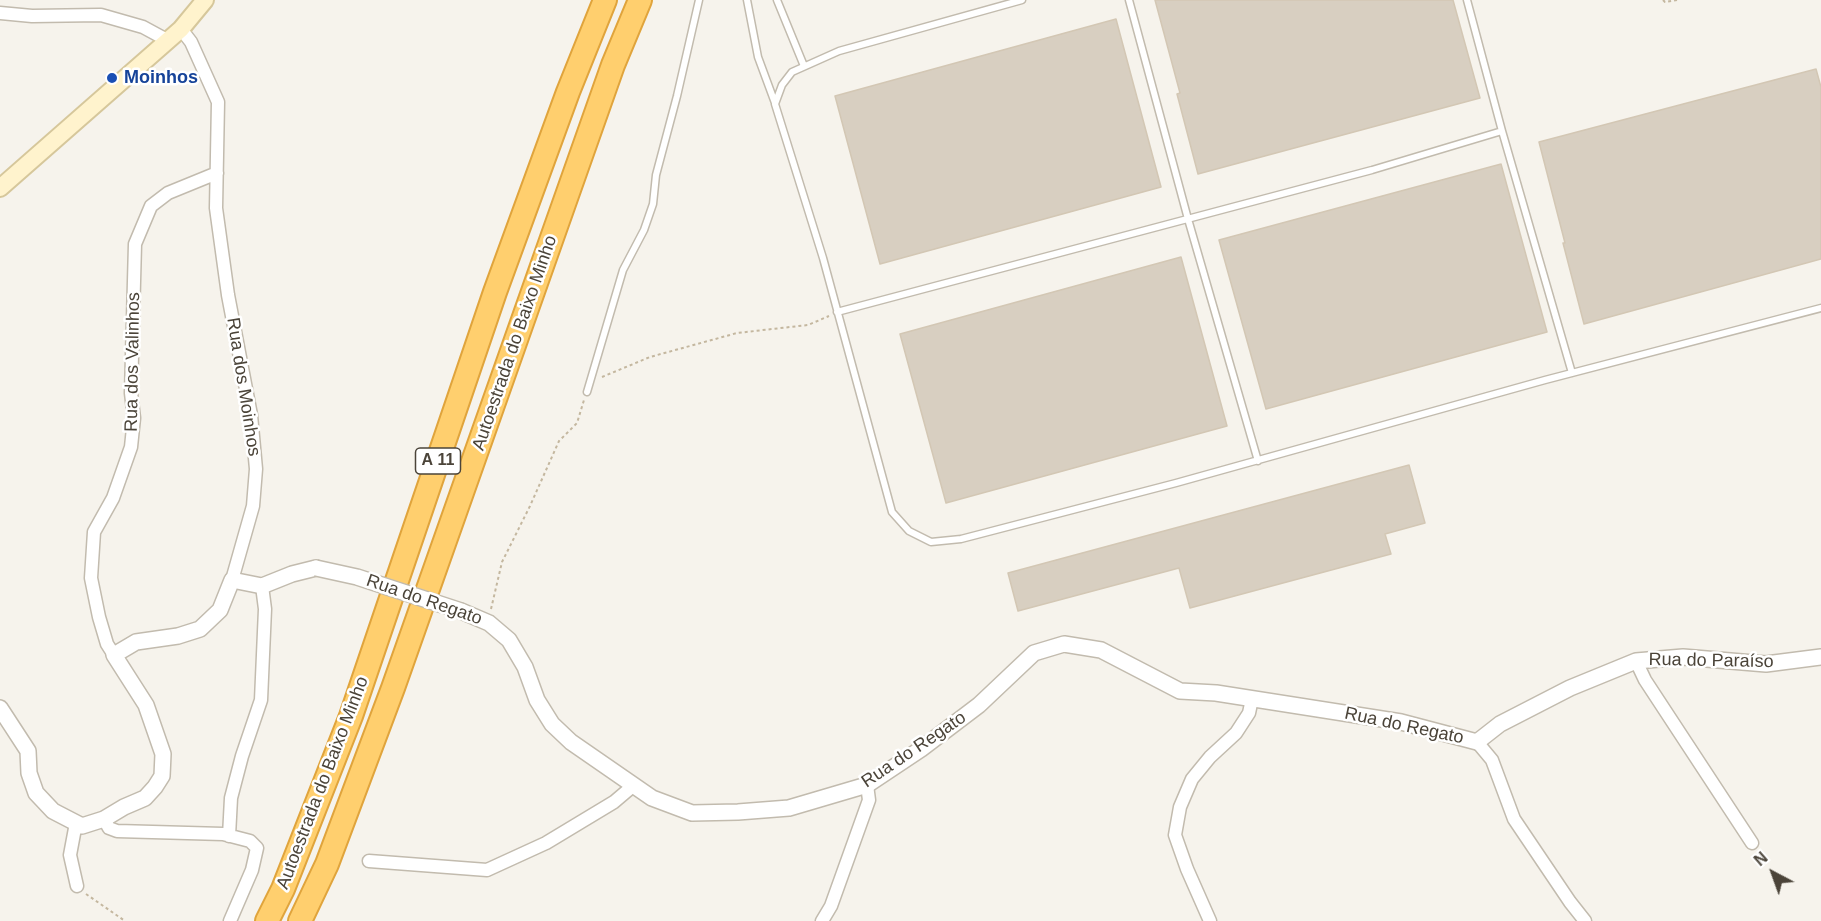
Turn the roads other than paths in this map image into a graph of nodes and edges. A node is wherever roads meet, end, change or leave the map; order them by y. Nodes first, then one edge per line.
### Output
1 (205, 0) edge
2 (605, 0) edge
3 (640, 0) edge
4 (699, 0) edge
5 (747, 0) edge
6 (777, 0) edge
7 (1022, 0) edge
8 (1130, 0) edge
9 (1467, 0) edge
10 (0, 14) edge
11 (181, 29) junction
12 (167, 40) junction
13 (804, 66) junction
14 (775, 104) junction
15 (1502, 131) junction
16 (216, 173) junction
17 (0, 188) edge
18 (1188, 219) junction
19 (1821, 308) edge
20 (837, 312) junction
21 (1572, 372) junction
22 (587, 392) road end
23 (1258, 461) junction
24 (232, 580) junction
25 (262, 586) junction
26 (114, 655) junction
27 (1821, 657) edge
28 (1636, 661) junction
29 (1252, 699) junction
30 (0, 708) edge
31 (1477, 742) junction
32 (634, 785) junction
33 (867, 785) junction
34 (104, 819) junction
35 (76, 823) junction
36 (229, 836) junction
37 (1752, 843) dead end
38 (369, 861) dead end
39 (77, 886) road end
40 (230, 921) edge
41 (267, 921) edge
42 (300, 921) edge
43 (822, 921) edge
44 (1210, 921) edge
45 (1584, 921) edge

1 - 11 main road
2 - 41 highway, Autoestrada do Baixo Minho / A 11
3 - 42 highway, Autoestrada do Baixo Minho / A 11
4 - 22 lane
5 - 14 lane
6 - 13 lane
7 - 13 lane
8 - 18 lane
9 - 15 lane
10 - 12 street
11 - 12 main road
11 - 16 street, Rua dos Moinhos
12 - 17 main road
13 - 14 lane
14 - 20 lane
15 - 18 lane
15 - 21 lane
16 - 24 street, Rua dos Moinhos
16 - 26 street, Rua dos Valinhos
18 - 20 lane
18 - 23 lane
19 - 21 lane
20 - 23 lane
21 - 23 lane
24 - 25 street
24 - 26 street, Rua dos Moinhos
25 - 32 street, Rua do Regato, bridge
25 - 36 street
26 - 34 street
27 - 28 street, Rua do Paraíso
28 - 31 street, Rua do Paraíso
28 - 37 street
29 - 31 street, Rua do Regato
29 - 33 street, Rua do Regato
29 - 44 street
30 - 35 street
31 - 45 street
32 - 33 street, Rua do Regato
32 - 38 street
33 - 43 street
34 - 35 street
34 - 36 street
35 - 39 street
36 - 40 street

